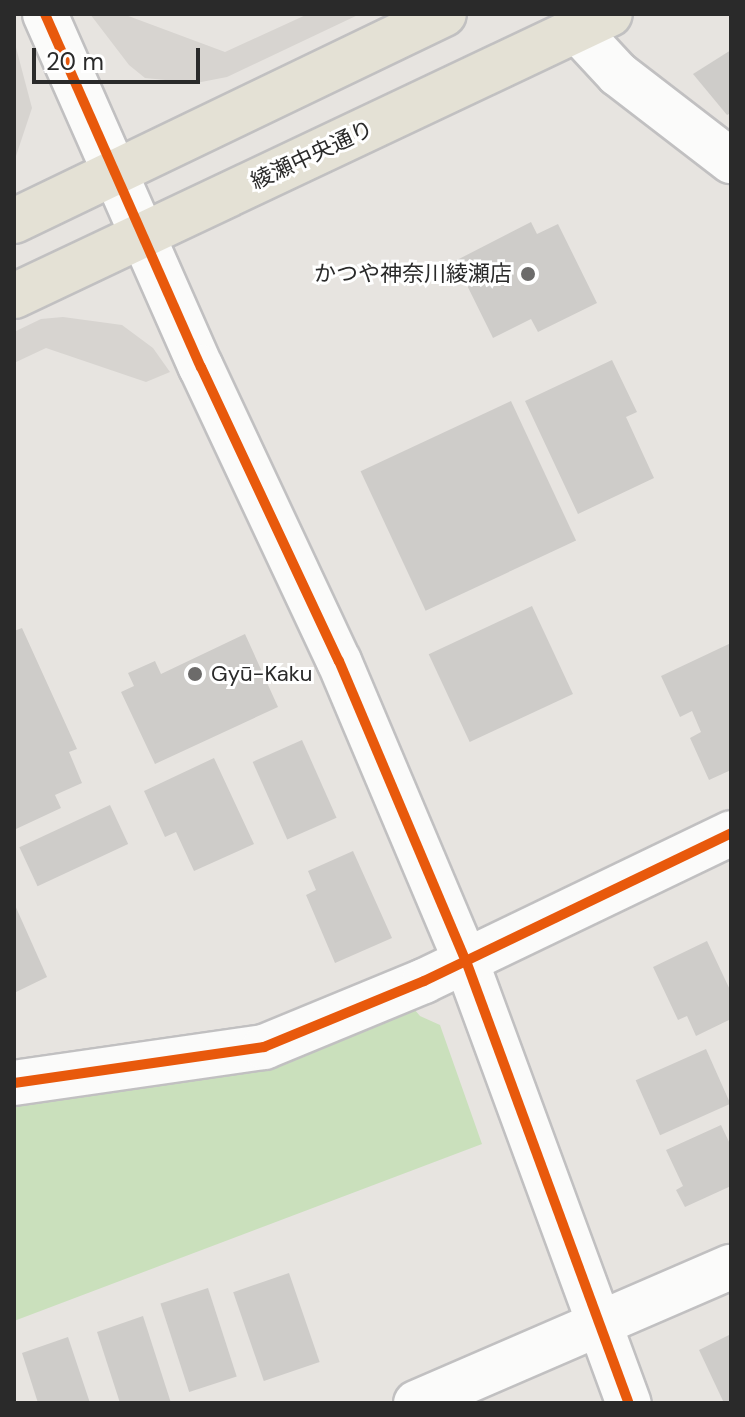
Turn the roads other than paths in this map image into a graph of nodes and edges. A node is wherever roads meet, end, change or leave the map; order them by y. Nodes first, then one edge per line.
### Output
1 (45, 14) edge
2 (444, 14) edge
3 (594, 23) edge
4 (731, 161) edge
5 (116, 170) junction
6 (14, 221) edge
7 (144, 235) junction
8 (14, 296) edge
9 (731, 833) edge
10 (466, 961) junction
11 (14, 1083) edge
12 (731, 1267) edge
13 (600, 1324) junction
14 (416, 1403) edge
15 (629, 1403) edge

1 - 5 street
2 - 5 main road
3 - 4 street
3 - 7 main road, 綾瀬中央通り
5 - 6 main road
5 - 7 street
7 - 8 main road, 綾瀬中央通り
7 - 10 street
9 - 10 street
10 - 11 street
10 - 13 street
12 - 13 street
13 - 14 street
13 - 15 street

